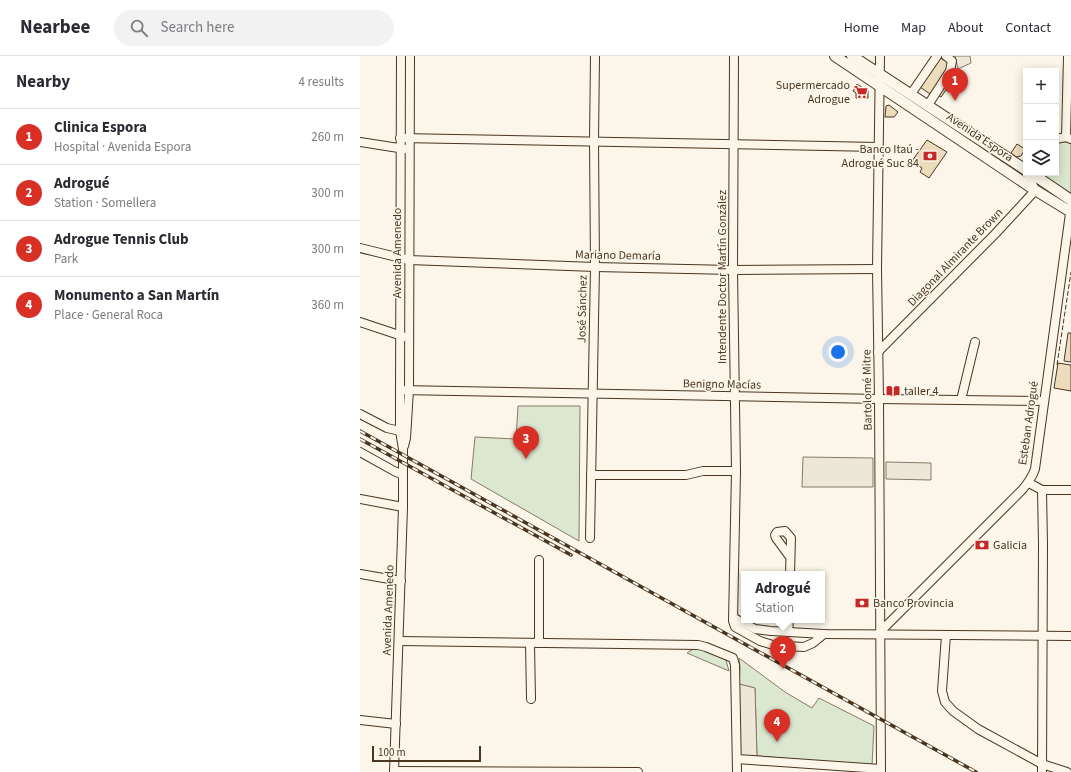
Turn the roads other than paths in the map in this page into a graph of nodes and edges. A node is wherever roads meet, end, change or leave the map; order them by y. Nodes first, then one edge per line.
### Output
1 (401, 56) edge
2 (410, 56) edge
3 (595, 56) edge
4 (734, 56) edge
5 (835, 56) edge
6 (852, 56) edge
7 (880, 56) edge
8 (937, 56) edge
9 (946, 56) edge
10 (1068, 56) edge
11 (880, 74) junction
12 (880, 86) junction
13 (911, 94) junction
14 (928, 105) junction
15 (400, 138) junction
16 (1068, 138) edge
17 (410, 139) junction
18 (360, 142) edge
19 (594, 142) junction
20 (734, 144) junction
21 (878, 147) junction
22 (400, 149) junction
23 (410, 150) junction
24 (1023, 168) edge
25 (1028, 176) edge
26 (1035, 176) edge
27 (1035, 190) junction
28 (1071, 206) edge
29 (360, 248) edge
30 (401, 258) junction
31 (409, 260) junction
32 (595, 267) junction
33 (877, 269) junction
34 (733, 270) junction
35 (360, 322) edge
36 (400, 336) junction
37 (409, 339) junction
38 (975, 342) dead end
39 (878, 352) junction
40 (400, 390) junction
41 (409, 390) junction
42 (593, 394) junction
43 (736, 397) junction
44 (879, 399) junction
45 (961, 400) junction
46 (1044, 401) junction
47 (360, 414) edge
48 (400, 431) junction
49 (403, 449) junction
50 (360, 452) edge
51 (736, 471) junction
52 (403, 475) junction
53 (591, 475) junction
54 (1029, 483) junction
55 (1042, 490) junction
56 (1071, 490) edge
57 (360, 499) edge
58 (403, 507) junction
59 (590, 538) dead end
60 (790, 557) dead end
61 (539, 560) dead end
62 (790, 571) edge
63 (360, 574) edge
64 (401, 581) junction
65 (734, 618) junction
66 (741, 622) edge
67 (744, 623) edge
68 (789, 623) edge
69 (788, 632) junction
70 (879, 633) junction
71 (824, 634) junction
72 (946, 635) junction
73 (1043, 635) junction
74 (1071, 636) edge
75 (399, 641) junction
76 (535, 643) junction
77 (531, 699) dead end
78 (360, 720) edge
79 (396, 724) junction
80 (737, 759) junction
81 (1042, 768) edge
82 (881, 771) edge
83 (394, 772) edge
84 (638, 772) edge
85 (737, 772) edge
86 (1067, 772) edge

1 - 15 street, Avenida Amenedo
2 - 17 street, Avenida Amenedo
3 - 19 street, José Sánchez
4 - 20 street, Intendente Doctor Martín González
5 - 12 main road, Avenida Espora
6 - 11 main road, Avenida Espora
7 - 11 street, Bartolomé Mitre
8 - 13 street
9 - 14 street
10 - 16 street
11 - 12 street, Bartolomé Mitre
11 - 13 main road, Avenida Espora
12 - 21 street, Bartolomé Mitre
12 - 27 main road, Avenida Espora
13 - 14 main road, Avenida Espora
14 - 24 main road, Avenida Espora
15 - 17 street
15 - 22 street, Avenida Amenedo
17 - 19 street
17 - 23 street, Avenida Amenedo
18 - 22 street
19 - 20 street
19 - 32 street, José Sánchez
20 - 21 street
20 - 34 street, Intendente Doctor Martín González
21 - 33 street, Bartolomé Mitre
22 - 23 street
22 - 30 street, Avenida Amenedo
23 - 31 street, Avenida Amenedo
25 - 27 street
26 - 28 main road
27 - 28 main road, Avenida Espora
27 - 39 street, Diagonal Almirante Brown
28 - 46 street, Esteban Adrogué
29 - 30 street, Mariano Demaría
30 - 31 street, Mariano Demaría
30 - 36 street, Avenida Amenedo
31 - 32 street, Mariano Demaría
31 - 37 street, Avenida Amenedo
32 - 34 street, Mariano Demaría
32 - 42 street, José Sánchez
33 - 34 street, Mariano Demaría
33 - 39 street, Bartolomé Mitre
34 - 43 street, Intendente Doctor Martín González
35 - 36 street
36 - 37 street
36 - 40 street, Avenida Amenedo
37 - 41 street, Avenida Amenedo
38 - 45 street
39 - 44 street, Bartolomé Mitre
40 - 41 street, Benigno Macías
40 - 48 street, Avenida Amenedo
41 - 42 street, Benigno Macías
41 - 49 street, Avenida Amenedo
42 - 43 street, Benigno Macías
42 - 53 street, José Sánchez
43 - 44 street, Benigno Macías
43 - 51 street, Intendente Doctor Martín González
44 - 45 street, Benigno Macías
44 - 70 street, Bartolomé Mitre
45 - 46 street, Benigno Macías
46 - 54 street, Esteban Adrogué
47 - 48 street
48 - 49 street, Avenida Amenedo
49 - 52 street, Avenida Amenedo
50 - 52 street
51 - 53 street
51 - 65 street, Intendente Doctor Martín González
52 - 58 street, Avenida Amenedo
53 - 59 street, José Sánchez
54 - 55 street
54 - 70 street, Esteban Adrogué
55 - 56 street
55 - 73 street
57 - 58 street
58 - 64 street, Avenida Amenedo
60 - 62 street
61 - 76 street
63 - 64 street
64 - 75 street, Avenida Amenedo
65 - 66 street
65 - 71 street
67 - 69 street
68 - 69 street
69 - 71 street
70 - 71 street
70 - 72 street
70 - 82 street, Bartolomé Mitre
72 - 73 street
72 - 81 street
73 - 74 street
73 - 81 street
75 - 76 street
75 - 79 street, Avenida Amenedo
76 - 77 street
76 - 80 street
78 - 79 street
79 - 83 street, Avenida Amenedo
80 - 82 street
80 - 85 street
81 - 86 street
83 - 84 street

